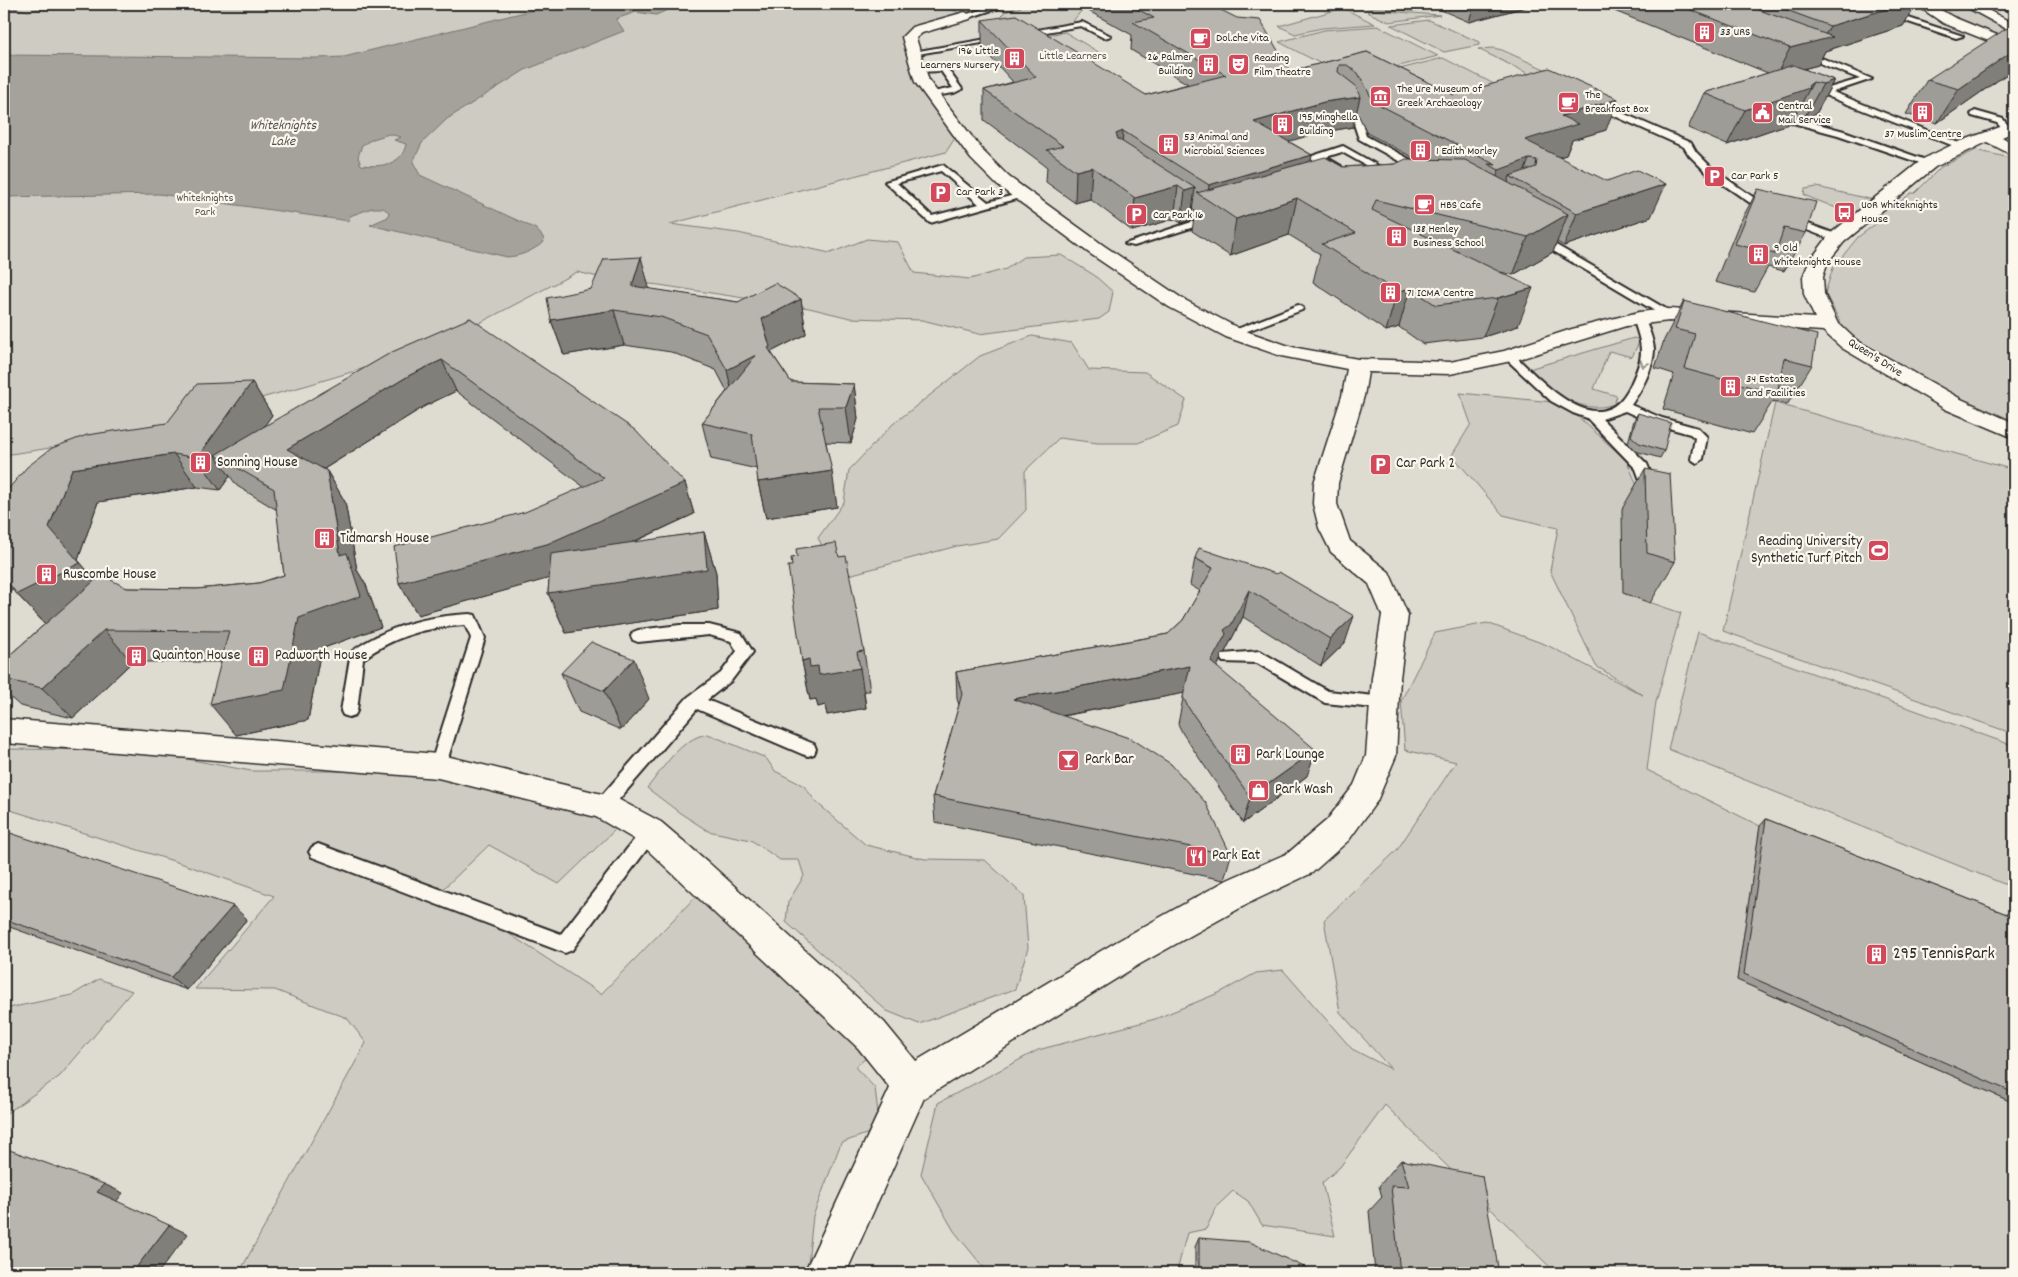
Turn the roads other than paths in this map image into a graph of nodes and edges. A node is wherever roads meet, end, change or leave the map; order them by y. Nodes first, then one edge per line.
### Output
1 (1006, 4) edge
2 (1860, 4) edge
3 (1922, 4) edge
4 (1968, 4) edge
5 (965, 16) joint
6 (2014, 29) edge
7 (1107, 36) dead end
8 (1959, 36) dead end
9 (2014, 47) edge
10 (1796, 51) edge
11 (912, 53) junction
12 (918, 70) junction
13 (931, 95) junction
14 (1336, 98) edge
15 (1611, 111) edge
16 (1975, 114) edge
17 (1796, 121) edge
18 (2010, 128) edge
19 (1990, 137) junction
20 (1962, 146) junction
21 (2014, 151) edge
22 (1318, 157) junction
23 (1929, 163) junction
24 (1379, 169) edge
25 (1300, 174) edge
26 (1349, 174) edge
27 (1420, 181) edge
28 (1022, 196) junction
29 (986, 205) junction
30 (1220, 216) edge
31 (1530, 232) edge
32 (1837, 238) junction
33 (1130, 244) dead end
34 (1298, 308) dead end
35 (1669, 315) junction
36 (1639, 318) junction
37 (1829, 325) junction
38 (1233, 333) junction
39 (1509, 356) junction
40 (1358, 365) junction
41 (1625, 407) junction
42 (1591, 416) junction
43 (2014, 431) edge
44 (1697, 458) dead end
45 (1655, 502) edge
46 (638, 636) dead end
47 (1228, 658) edge
48 (694, 701) junction
49 (1384, 703) junction
50 (349, 711) dead end
51 (4, 731) edge
52 (808, 749) dead end
53 (438, 766) junction
54 (603, 806) junction
55 (650, 832) junction
56 (318, 852) dead end
57 (911, 1085) junction
58 (825, 1273) edge

1 - 5 lane
2 - 8 lane
3 - 9 street
4 - 6 street
5 - 11 street
7 - 11 lane
10 - 20 lane
11 - 12 street
12 - 13 street
12 - 13 lane
13 - 28 street
14 - 27 lane
15 - 32 lane
16 - 18 lane
17 - 23 lane
18 - 19 street, Queen's Drive
19 - 20 street, Queen's Drive
19 - 21 street
20 - 23 street, Queen's Drive
22 - 24 lane
22 - 25 lane
22 - 26 lane
23 - 32 street, Queen's Drive
28 - 29 lane
28 - 38 street
29 - 29 lane
30 - 33 lane
31 - 35 lane
32 - 37 street, Queen's Drive
34 - 38 lane
35 - 36 street
35 - 37 street
36 - 39 street
36 -> 41 lane
37 - 43 street, Queen's Drive
38 - 40 street
39 - 40 street
39 - 42 lane
40 - 49 street
41 - 42 lane
41 - 44 lane
42 - 45 lane
46 - 48 lane
47 - 49 lane
48 - 52 lane
48 - 54 lane
49 - 57 street
50 - 53 lane
51 - 53 street
53 - 54 street
54 - 55 street
55 - 56 lane
55 - 57 street
57 - 58 street

